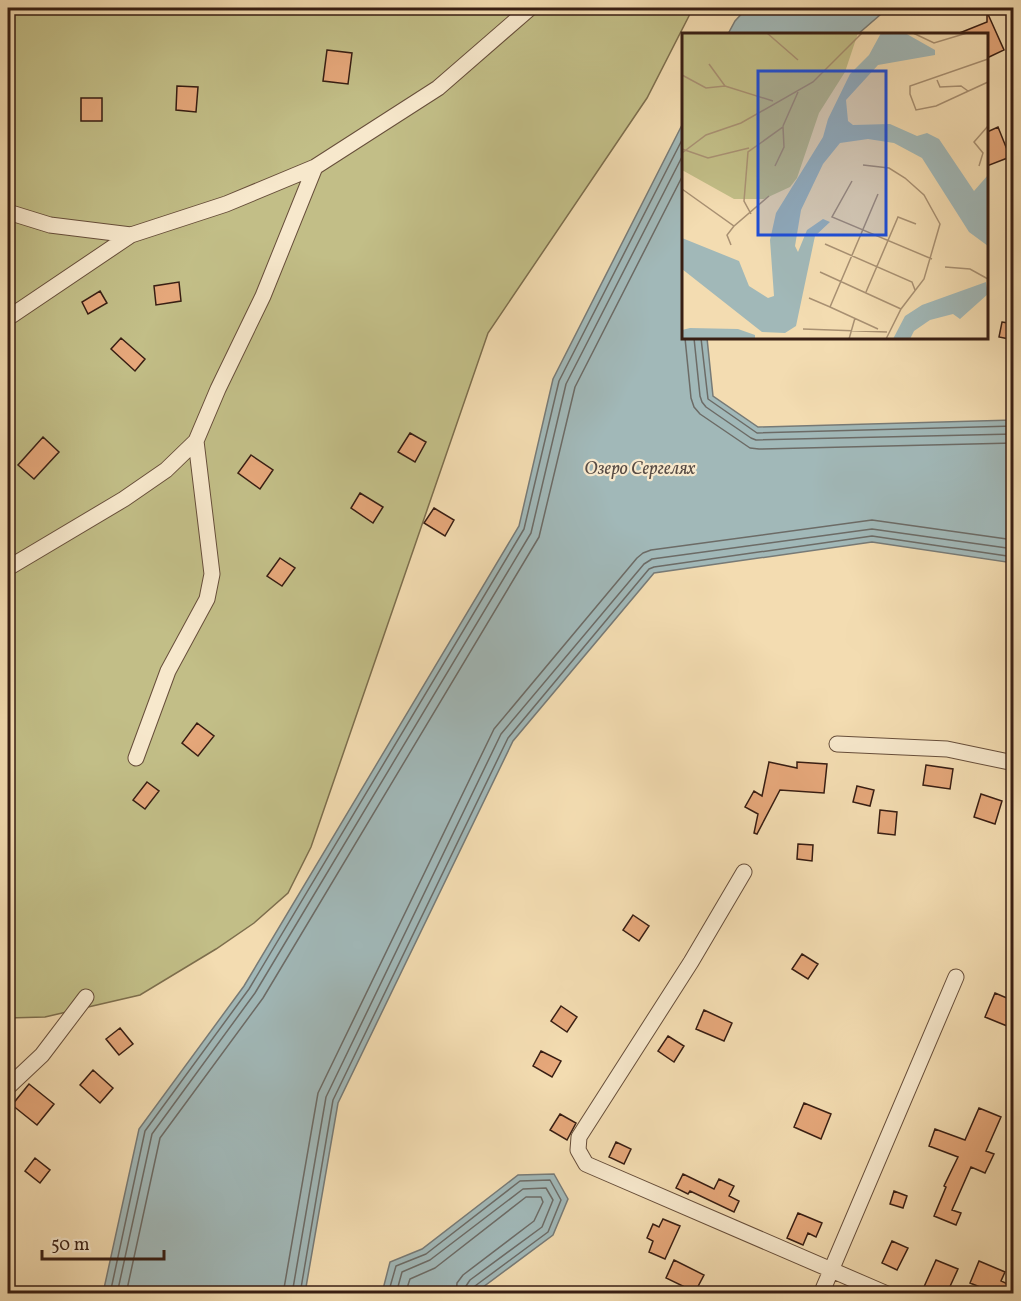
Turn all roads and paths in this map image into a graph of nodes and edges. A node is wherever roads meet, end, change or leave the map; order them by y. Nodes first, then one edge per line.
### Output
1 (530, 8) edge
2 (315, 167) junction
3 (8, 212) edge
4 (131, 236) junction
5 (8, 318) edge
6 (196, 441) junction
7 (8, 568) edge
8 (837, 744) dead end
9 (136, 758) dead end
10 (1014, 763) edge
11 (744, 872) dead end
12 (956, 977) dead end
13 (86, 997) dead end
14 (8, 1087) edge
15 (831, 1269) junction
16 (821, 1293) edge
17 (887, 1293) edge

1 - 2 street
2 - 4 street
2 - 6 street
3 - 4 street
4 - 5 street
6 - 7 street
6 - 9 street
8 - 10 street
11 - 15 street
12 - 15 street
13 - 14 street
15 - 16 street
15 - 17 street

